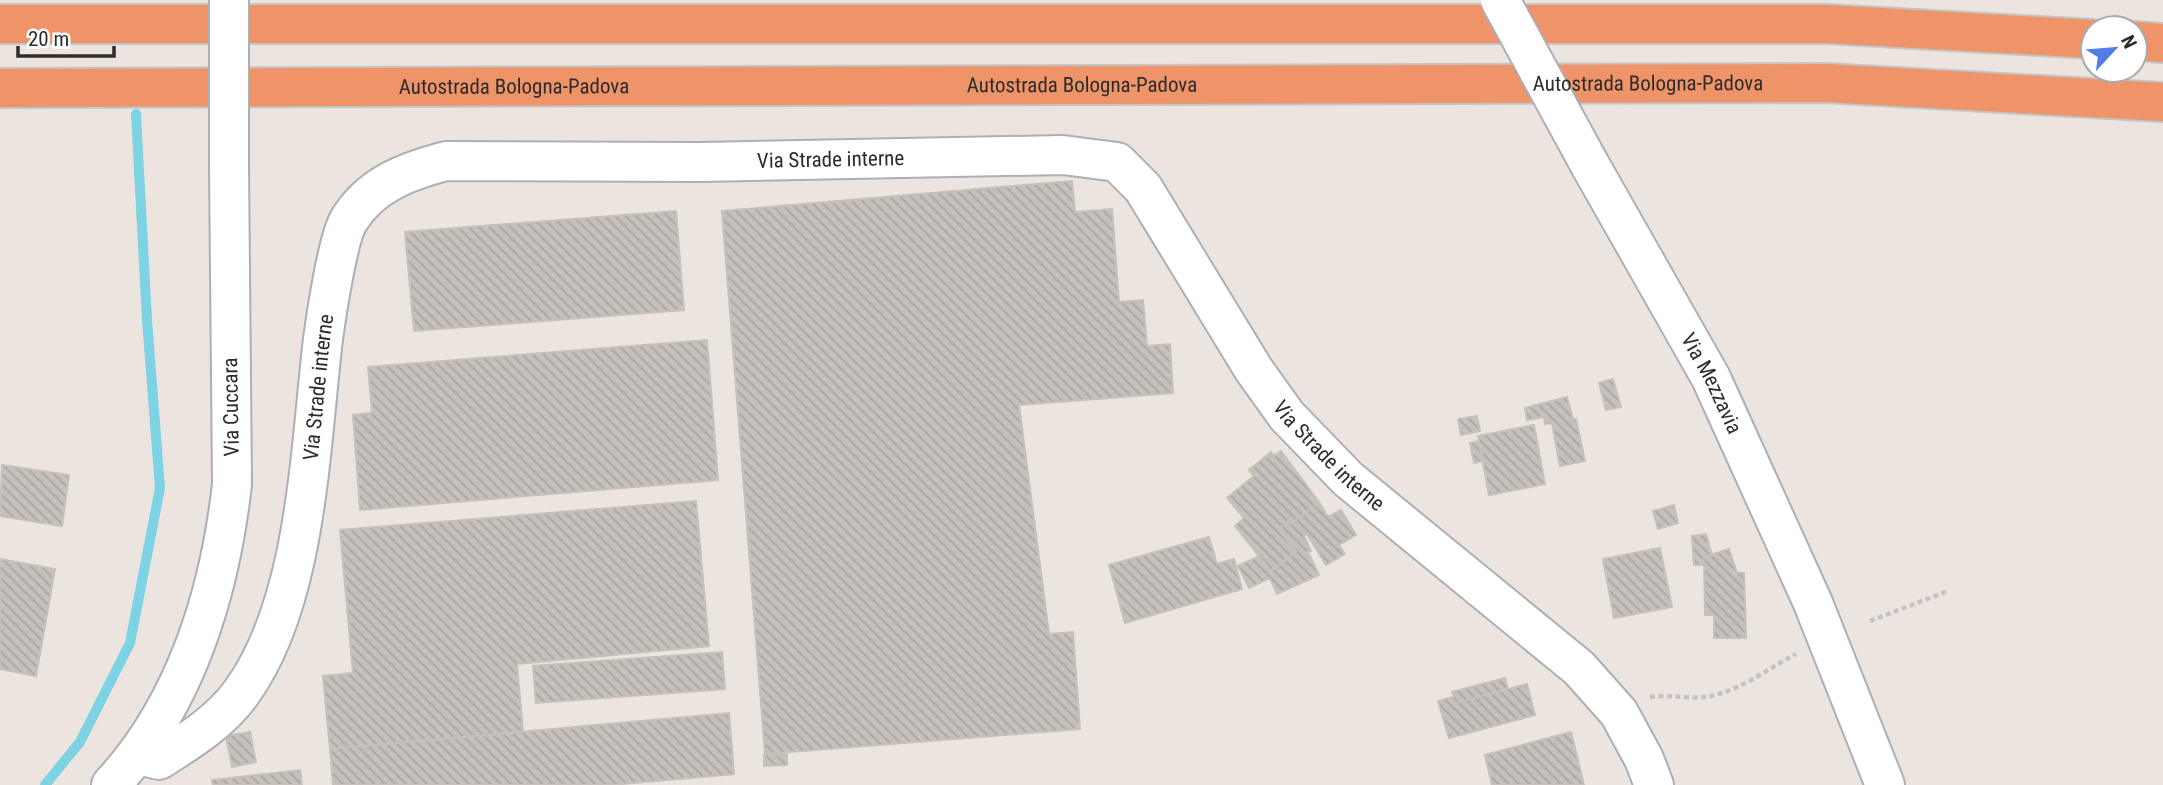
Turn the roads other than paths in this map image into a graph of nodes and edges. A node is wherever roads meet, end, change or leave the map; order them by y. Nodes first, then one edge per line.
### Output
1 (229, 0) edge
2 (1500, 0) edge
3 (0, 24) edge
4 (2079, 38) edge
5 (0, 88) edge
6 (2163, 102) edge
7 (139, 755) junction
8 (111, 785) edge
9 (1654, 785) edge
10 (1885, 785) edge

1 - 7 street, Via Cuccara, bridge
2 - 10 street, Via Mezzavia, bridge
3 - 4 highway
5 - 6 highway, Autostrada Bologna-Padova
7 - 8 street, Via Cuccara
7 - 9 street, Via Strade interne

